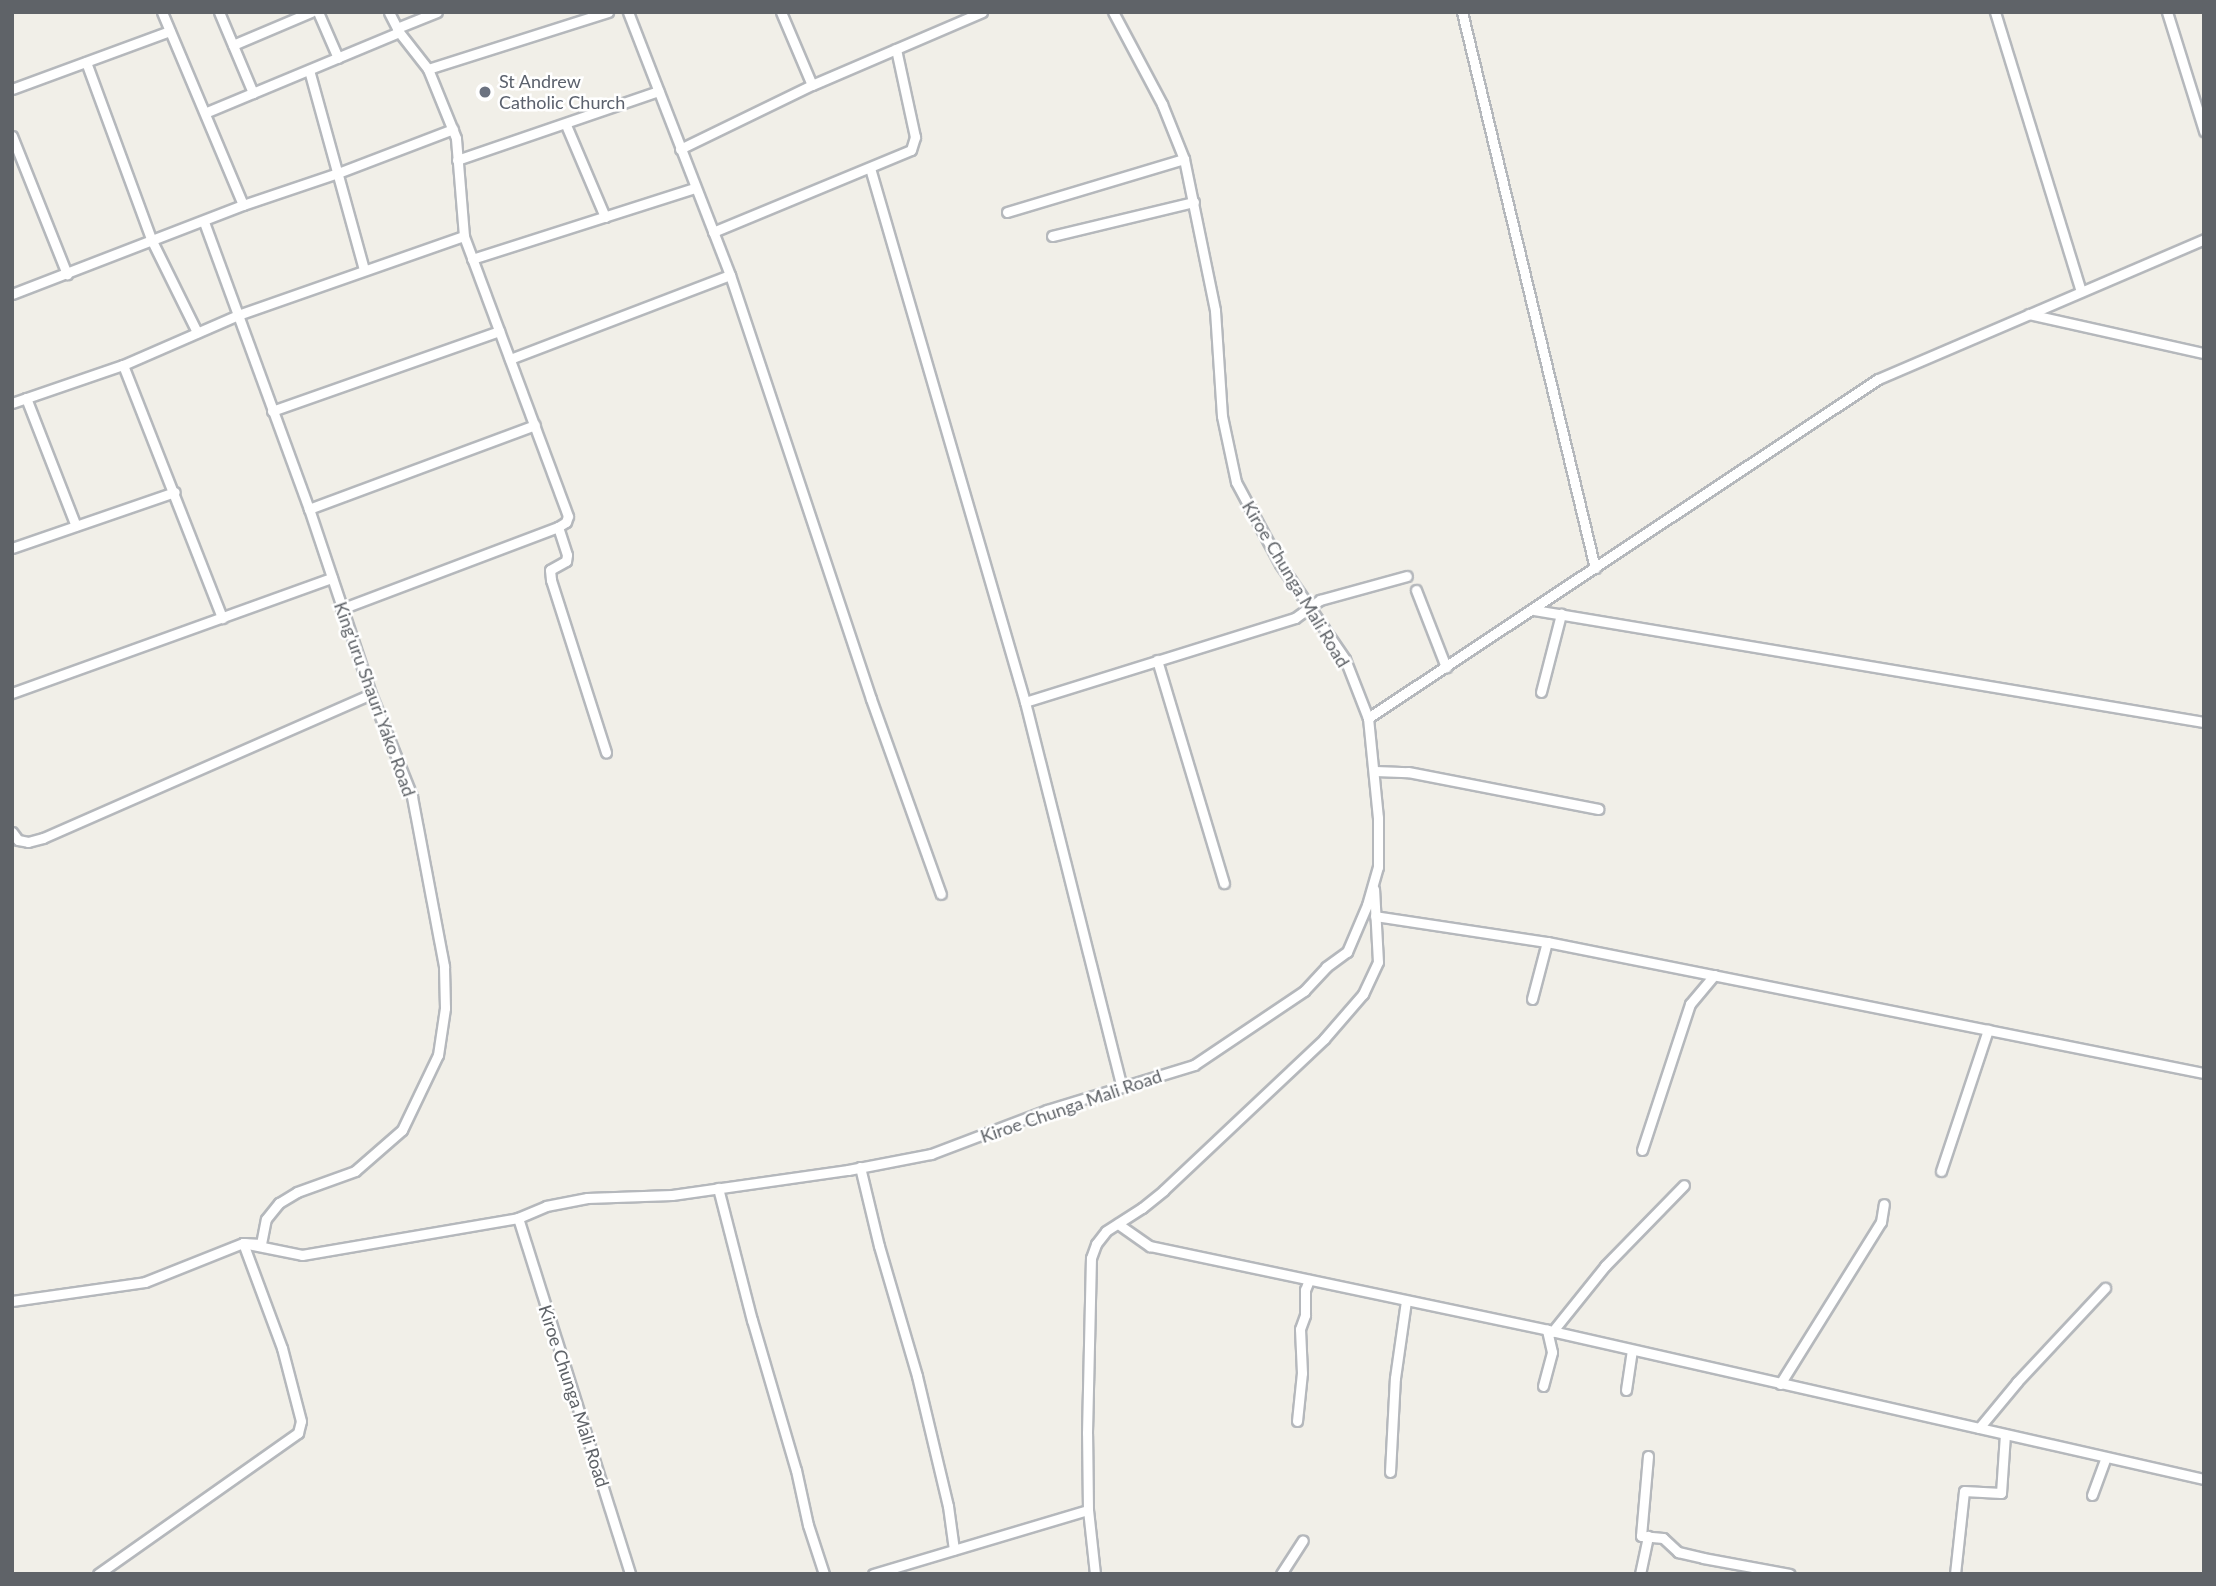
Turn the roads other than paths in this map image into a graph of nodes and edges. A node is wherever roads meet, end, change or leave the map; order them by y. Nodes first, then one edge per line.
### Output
1 (162, 12) edge
2 (219, 12) edge
3 (311, 12) edge
4 (318, 12) edge
5 (389, 12) edge
6 (437, 12) edge
7 (608, 12) edge
8 (628, 12) edge
9 (781, 12) edge
10 (982, 12) edge
11 (1113, 12) edge
12 (1462, 12) edge
13 (1995, 12) edge
14 (2166, 12) edge
15 (398, 30) junction
16 (170, 31) junction
17 (233, 45) junction
18 (896, 49) junction
19 (338, 58) junction
20 (86, 62) junction
21 (428, 69) junction
22 (309, 70) junction
23 (812, 85) junction
24 (12, 89) edge
25 (658, 91) junction
26 (253, 93) junction
27 (206, 112) junction
28 (566, 125) junction
29 (453, 129) junction
30 (2204, 131) edge
31 (12, 136) edge
32 (680, 149) junction
33 (1184, 159) junction
34 (457, 160) junction
35 (870, 168) junction
36 (338, 173) junction
37 (695, 188) junction
38 (1194, 202) junction
39 (243, 205) junction
40 (1007, 212) dead end
41 (605, 217) junction
42 (204, 222) junction
43 (713, 232) junction
44 (464, 236) junction
45 (1052, 236) dead end
46 (2204, 239) edge
47 (152, 241) junction
48 (472, 259) junction
49 (365, 270) junction
50 (67, 274) junction
51 (730, 275) junction
52 (2081, 291) junction
53 (12, 294) edge
54 (2029, 314) junction
55 (238, 315) junction
56 (499, 331) junction
57 (197, 332) junction
58 (2204, 353) edge
59 (510, 359) junction
60 (123, 365) junction
61 (26, 398) junction
62 (12, 403) edge
63 (272, 411) junction
64 (535, 425) junction
65 (175, 492) junction
66 (309, 509) junction
67 (76, 526) junction
68 (558, 527) junction
69 (12, 548) edge
70 (1595, 568) junction
71 (1407, 576) dead end
72 (332, 578) junction
73 (1416, 590) dead end
74 (1311, 608) junction
75 (341, 609) junction
76 (1534, 610) junction
77 (1561, 614) junction
78 (222, 618) junction
79 (1157, 660) junction
80 (1446, 667) junction
81 (12, 692) edge
82 (1541, 692) dead end
83 (371, 694) junction
84 (1025, 702) junction
85 (1368, 718) junction
86 (2204, 722) edge
87 (606, 752) dead end
88 (1375, 771) junction
89 (1598, 809) dead end
90 (12, 832) edge
91 (1374, 881) junction
92 (1224, 883) dead end
93 (940, 894) dead end
94 (1376, 916) junction
95 (1547, 942) junction
96 (1714, 975) junction
97 (1532, 999) dead end
98 (1988, 1030) junction
99 (2204, 1073) edge
100 (1121, 1085) junction
101 (1642, 1150) dead end
102 (860, 1167) junction
103 (1941, 1171) dead end
104 (1684, 1185) dead end
105 (718, 1188) junction
106 (1884, 1204) dead end
107 (518, 1218) junction
108 (1118, 1224) junction
109 (243, 1243) junction
110 (1309, 1280) junction
111 (2105, 1288) dead end
112 (12, 1301) edge
113 (1406, 1301) junction
114 (1550, 1331) junction
115 (1632, 1350) junction
116 (1780, 1384) junction
117 (1543, 1386) dead end
118 (1626, 1390) dead end
119 (1297, 1421) dead end
120 (1979, 1428) junction
121 (2005, 1434) junction
122 (1648, 1455) dead end
123 (2106, 1457) junction
124 (1390, 1472) dead end
125 (2204, 1479) edge
126 (2092, 1495) dead end
127 (1088, 1510) junction
128 (1647, 1536) junction
129 (1303, 1540) dead end
130 (954, 1550) junction
131 (97, 1574) edge
132 (630, 1574) edge
133 (824, 1574) edge
134 (873, 1574) edge
135 (1095, 1574) edge
136 (1281, 1574) edge
137 (1640, 1574) edge
138 (1790, 1574) edge
139 (1955, 1574) edge

1 - 16 street
2 - 17 street
3 - 17 street
4 - 19 street
5 - 15 street
6 - 15 street
7 - 21 street
8 - 25 street
9 - 23 street
10 - 18 street
11 - 33 street, Kiroe Chunga Mali Road
12 - 70 street
13 - 52 street
14 - 30 street
15 - 19 street
15 - 21 street
16 - 20 street
16 - 27 street
17 - 26 street
18 - 23 street
18 - 35 street
19 - 22 street
20 - 24 street
20 - 47 street
21 - 29 street
22 - 26 street
22 - 36 street
23 - 32 street
25 - 28 street
25 - 32 street
26 - 27 street
27 - 39 street
28 - 34 street
28 - 41 street
29 - 34 street
29 - 36 street
31 - 50 street
32 - 37 street
33 - 38 street, Kiroe Chunga Mali Road
33 - 40 street
34 - 44 street
35 - 43 street
35 - 84 street
36 - 39 street
36 - 49 street
37 - 41 street
37 - 43 street
38 - 45 street
38 - 74 street, Kiroe Chunga Mali Road
39 - 42 street
41 - 48 street
42 - 47 street
42 - 55 street, King'uru Shauri Yako Road
43 - 51 street
44 - 48 street
44 - 49 street
46 - 52 street
47 - 50 street
47 - 57 street
48 - 56 street
49 - 55 street
50 - 53 street
51 - 59 street
51 - 93 street
52 - 54 street
54 - 58 street
54 - 70 street
55 - 57 street
55 - 63 street, King'uru Shauri Yako Road
56 - 59 street
56 - 63 street
57 - 60 street
59 - 64 street
60 - 61 street
60 - 65 street
61 - 62 street
61 - 67 street
63 - 66 street, King'uru Shauri Yako Road
64 - 66 street
64 - 68 street
65 - 67 street
65 - 78 street
66 - 72 street, King'uru Shauri Yako Road
67 - 69 street
68 - 75 street
68 - 87 street
70 - 76 street
71 - 74 street
72 - 75 street, King'uru Shauri Yako Road
72 - 78 street
73 - 80 street
74 - 79 street
74 - 85 street, Kiroe Chunga Mali Road
75 - 83 street, King'uru Shauri Yako Road
76 - 77 street
76 - 80 street
77 - 82 street
77 - 86 street
78 - 81 street
79 - 84 street
79 - 92 street
80 - 85 street
83 - 90 street
83 - 109 street, King'uru Shauri Yako Road
84 - 100 street
85 - 88 street, Kiroe Chunga Mali Road
88 - 89 street
88 - 91 street, Kiroe Chunga Mali Road
91 - 94 street
91 - 100 street, Kiroe Chunga Mali Road
94 - 95 street
94 - 108 street
95 - 96 street
95 - 97 street
96 - 98 street
96 - 101 street
98 - 99 street
98 - 103 street
100 - 102 street, Kiroe Chunga Mali Road
102 - 105 street, Kiroe Chunga Mali Road
102 - 130 street
104 - 114 street
105 - 107 street, Kiroe Chunga Mali Road
105 - 133 street
106 - 116 street
107 - 109 street, Kiroe Chunga Mali Road
107 - 132 street, Kiroe Chunga Mali Road
108 - 110 street
108 - 127 street
109 - 112 street
109 - 131 street
110 - 113 street
110 - 119 street
111 - 120 street
113 - 114 street
113 - 124 street
114 - 115 street
114 - 117 street
115 - 116 street
115 - 118 street
116 - 120 street
120 - 121 street
121 - 123 street
121 - 139 street
122 - 128 street
123 - 125 street
123 - 126 street
127 - 130 street
127 - 135 street
128 - 137 street
128 - 138 street
129 - 136 street
130 - 134 street

